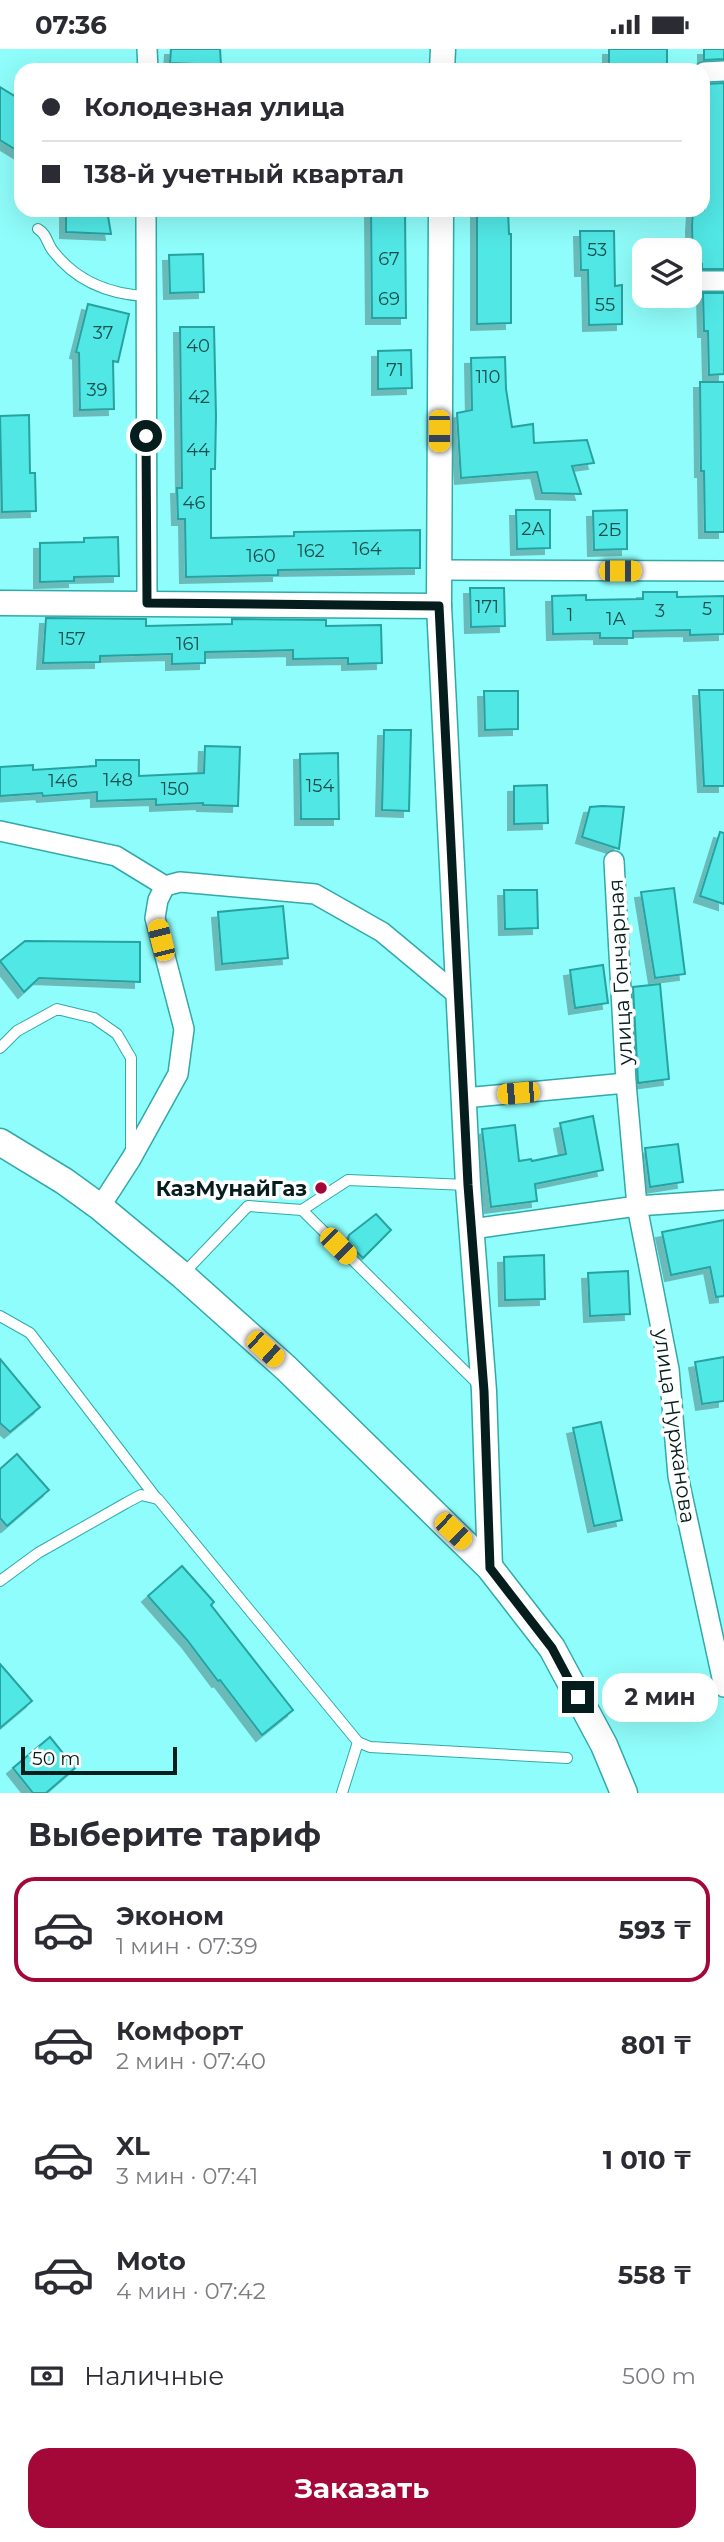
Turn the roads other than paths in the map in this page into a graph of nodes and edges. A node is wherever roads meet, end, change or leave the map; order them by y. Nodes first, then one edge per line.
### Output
1 (146, 217) edge
2 (441, 217) edge
3 (38, 229) dead end
4 (702, 281) edge
5 (724, 281) edge
6 (145, 296) junction
7 (438, 570) junction
8 (724, 571) edge
9 (0, 603) edge
10 (147, 603) junction
11 (439, 606) junction
12 (0, 831) edge
13 (614, 861) dead end
14 (165, 887) junction
15 (460, 997) junction
16 (0, 1048) edge
17 (626, 1083) junction
18 (464, 1098) junction
19 (0, 1142) edge
20 (131, 1159) junction
21 (468, 1185) junction
22 (724, 1200) edge
23 (637, 1206) junction
24 (100, 1207) junction
25 (302, 1210) junction
26 (472, 1229) junction
27 (182, 1275) junction
28 (0, 1317) edge
29 (484, 1391) junction
30 (158, 1499) junction
31 (490, 1568) junction
32 (0, 1581) edge
33 (724, 1687) edge
34 (358, 1742) junction
35 (567, 1758) dead end
36 (342, 1793) edge
37 (624, 1793) edge

1 - 6 street
2 - 7 street
3 - 6 lane
4 - 5 street
6 - 10 street
7 - 8 street
7 - 11 street
9 - 10 street
10 - 11 street
11 - 15 street
12 - 14 street
13 - 17 street, улица Гончарная
14 - 15 street
14 - 20 street
15 - 18 street
16 - 20 lane
17 - 18 street, улица Гончарная
17 - 23 street, улица Гончарная
18 - 21 street
19 - 24 main road
20 - 24 street
21 - 25 lane
21 - 26 street
22 - 23 street
23 - 26 street
23 - 33 street, улица Нуржанова
24 - 27 main road
25 - 27 lane
25 - 29 lane
26 - 29 street
27 - 31 main road
28 - 30 lane
29 - 31 street
30 - 32 lane
30 - 34 lane
31 - 37 main road
34 - 35 lane
34 - 36 lane

